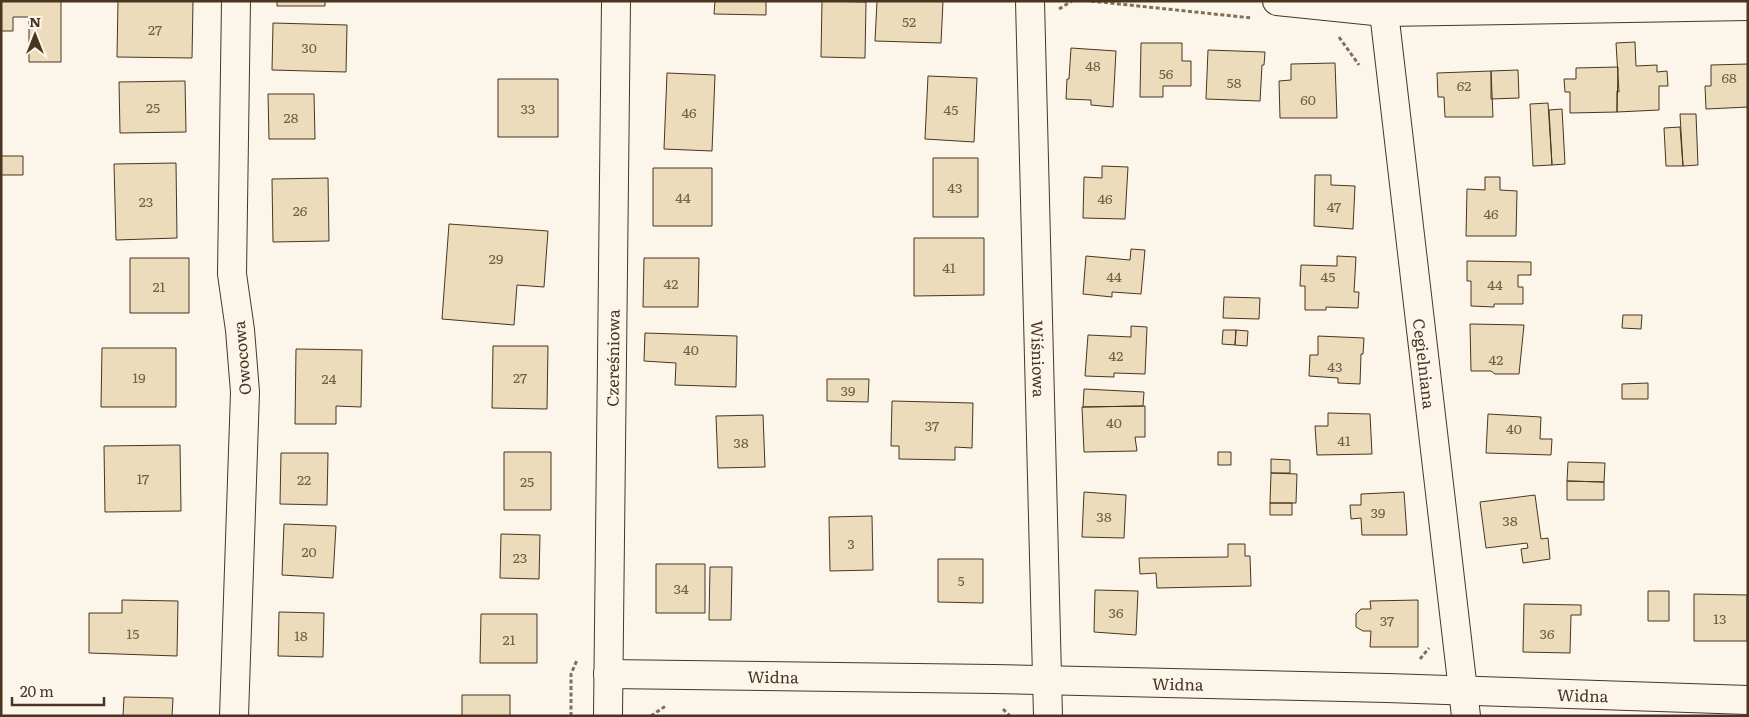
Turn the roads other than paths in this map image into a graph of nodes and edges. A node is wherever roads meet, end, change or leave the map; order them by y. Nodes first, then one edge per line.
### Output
1 (236, 1) edge
2 (616, 1) edge
3 (1030, 1) edge
4 (1277, 1) edge
5 (1748, 6) edge
6 (1384, 12) junction
7 (608, 674) junction
8 (1047, 680) junction
9 (1748, 700) edge
10 (1465, 703) edge
11 (234, 716) edge
12 (608, 716) edge
13 (1048, 716) edge

1 - 11 street, Owocowa
2 - 7 street, Czereśniowa
3 - 8 street, Wiśniowa
4 - 6 street
5 - 6 street
6 - 10 street, Cegielniana
7 - 8 street, Widna
7 - 12 street, Czereśniowa
8 - 10 street, Widna
8 - 13 street, Wiśniowa
9 - 10 street, Widna

